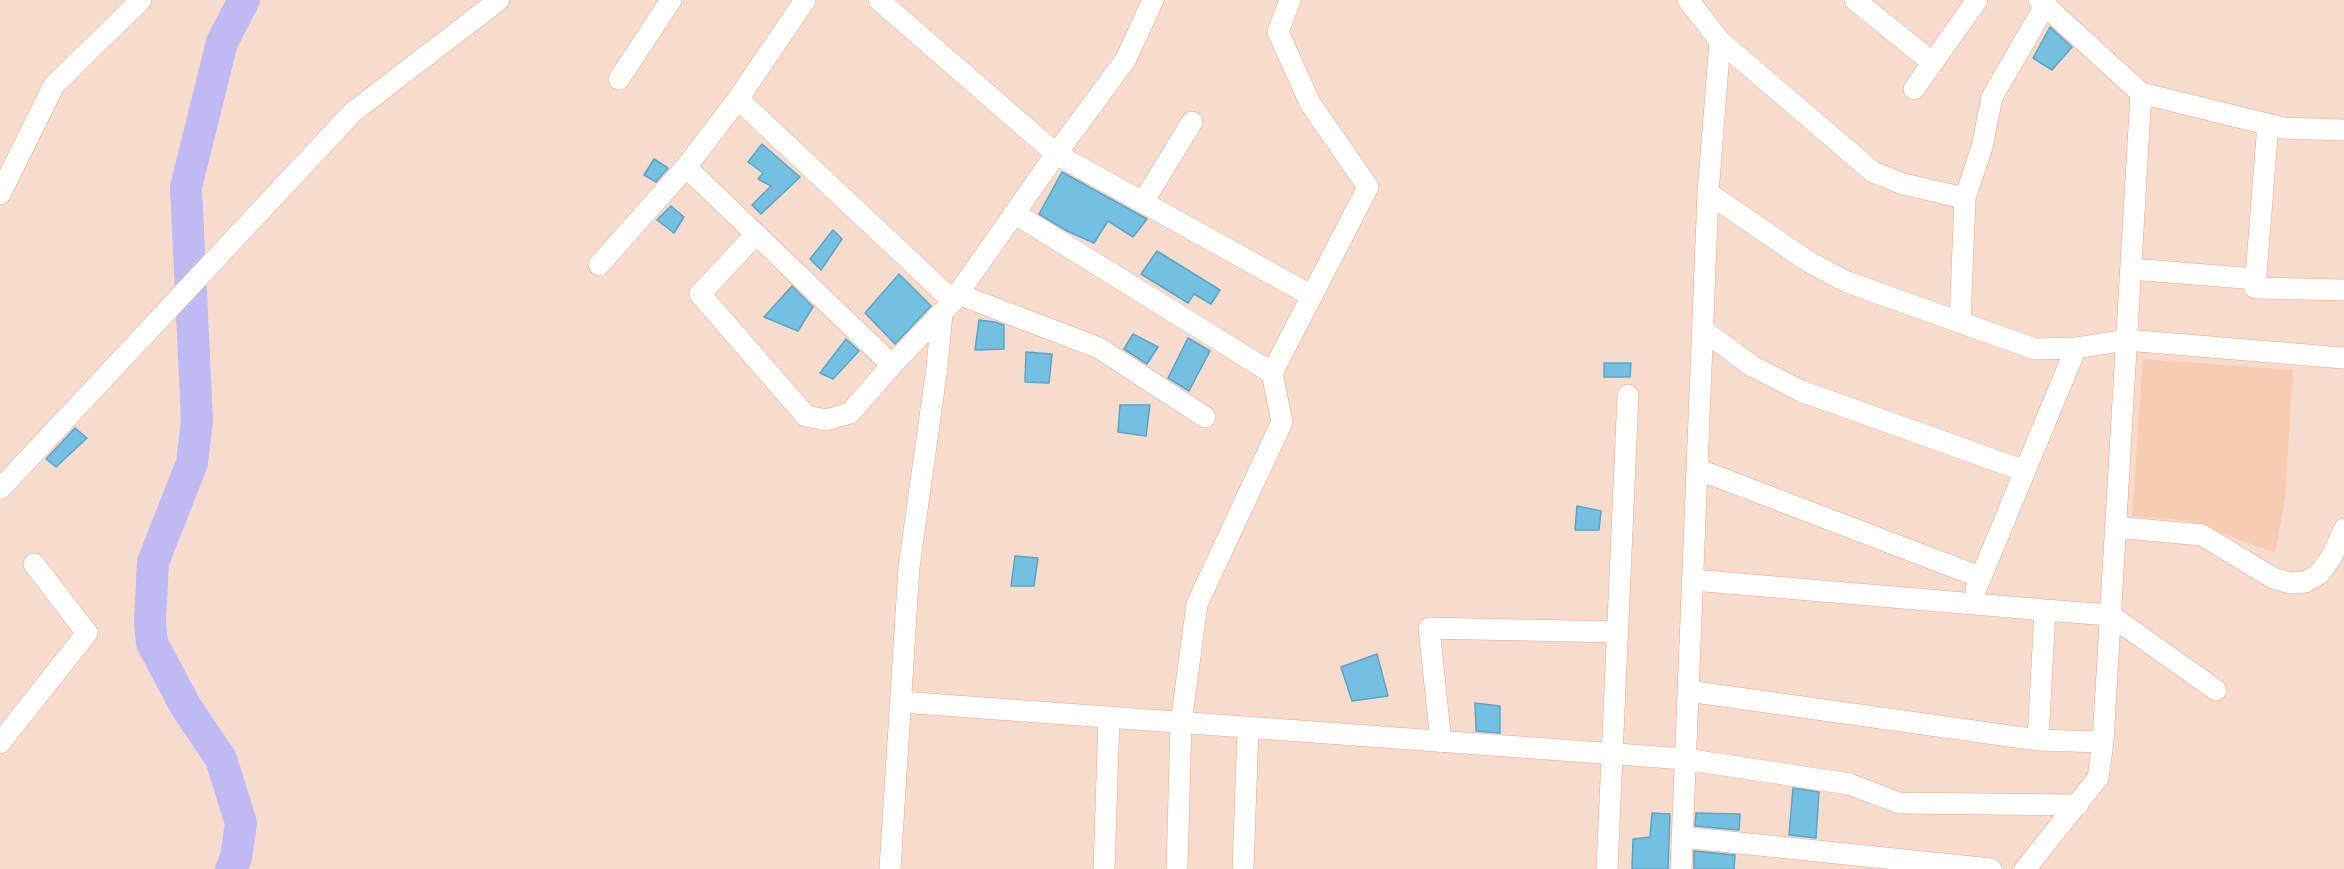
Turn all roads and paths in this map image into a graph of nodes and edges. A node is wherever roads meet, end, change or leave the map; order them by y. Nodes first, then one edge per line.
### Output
1 (141, 0) edge
2 (499, 0) edge
3 (671, 0) edge
4 (805, 0) edge
5 (879, 0) edge
6 (1153, 0) edge
7 (1290, 0) edge
8 (1688, 0) edge
9 (1855, 0) edge
10 (1977, 0) edge
11 (2042, 2) edge
12 (1720, 41) junction
13 (1933, 63) junction
14 (619, 79) dead end
15 (1914, 90) dead end
16 (2141, 93) junction
17 (738, 99) junction
18 (1192, 122) dead end
19 (2268, 124) junction
20 (2344, 130) edge
21 (1056, 154) junction
22 (686, 167) junction
23 (1708, 193) junction
24 (0, 194) edge
25 (1965, 198) junction
26 (1143, 202) junction
27 (1014, 213) junction
28 (756, 234) junction
29 (599, 265) dead end
30 (2131, 269) junction
31 (2256, 279) junction
32 (2344, 290) edge
33 (1312, 296) junction
34 (951, 303) junction
35 (1960, 322) junction
36 (1703, 330) junction
37 (2126, 340) junction
38 (2076, 348) junction
39 (2344, 358) edge
40 (892, 365) junction
41 (1272, 373) junction
42 (1628, 396) dead end
43 (1205, 417) dead end
44 (1697, 469) junction
45 (2025, 471) junction
46 (0, 489) edge
47 (2115, 527) junction
48 (2344, 529) edge
49 (34, 564) dead end
50 (1980, 577) junction
51 (1693, 580) junction
52 (1970, 603) junction
53 (2045, 610) junction
54 (2110, 615) junction
55 (1618, 632) junction
56 (2216, 690) dead end
57 (1688, 691) junction
58 (900, 702) junction
59 (1109, 717) junction
60 (1181, 723) junction
61 (1248, 728) junction
62 (2038, 740) junction
63 (1441, 741) junction
64 (2103, 742) junction
65 (0, 743) edge
66 (1613, 754) junction
67 (1685, 759) junction
68 (2078, 805) junction
69 (1682, 837) junction
70 (2052, 838) junction
71 (890, 869) edge
72 (1104, 869) edge
73 (1177, 869) edge
74 (1243, 869) edge
75 (1607, 869) edge
76 (1681, 869) edge
77 (1991, 869) edge
78 (2025, 869) edge
79 (2047, 869) edge

1 - 24 street
2 - 46 street
3 - 14 street
4 - 17 street
5 - 21 street
6 - 21 street
7 - 33 street
8 - 12 street
9 - 13 street
10 - 13 street
11 - 16 street
11 - 25 street
12 - 23 street
12 - 25 street
13 - 15 street
16 - 19 street
16 - 30 street
17 - 22 street
17 - 34 street
18 - 26 street
19 - 20 street
19 - 31 street
21 - 26 street
21 - 27 street
22 - 28 street
22 - 29 street
23 - 35 street
23 - 36 street
25 - 35 street
26 - 33 street
27 - 34 street
27 - 41 street
28 - 40 street
28 - 40 street
30 - 31 street
30 - 37 street
31 - 32 street
33 - 41 street
34 - 40 street
34 - 43 street
34 - 58 street
35 - 38 street
36 - 44 street
36 - 45 street
37 - 38 street
37 - 39 street
37 - 47 street
38 - 45 street
41 - 60 street
42 - 55 street
44 - 50 street
44 - 51 street
45 - 50 street
47 - 48 street
47 - 54 street
49 - 65 street
50 - 52 street
51 - 52 street
51 - 57 street
52 - 53 street
53 - 54 street
53 - 62 street
54 - 56 street
54 - 64 street
55 - 63 street
55 - 66 street
57 - 62 street
57 - 67 street
58 - 59 street
58 - 71 street
59 - 60 street
59 - 72 street
60 - 61 street
60 - 73 street
61 - 63 street
61 - 74 street
62 - 64 street
63 - 66 street
64 - 68 street
66 - 67 street
66 - 75 street
67 - 68 street
67 - 69 street
68 - 70 street
69 - 76 street
69 - 77 street
70 - 78 street
70 - 79 street

